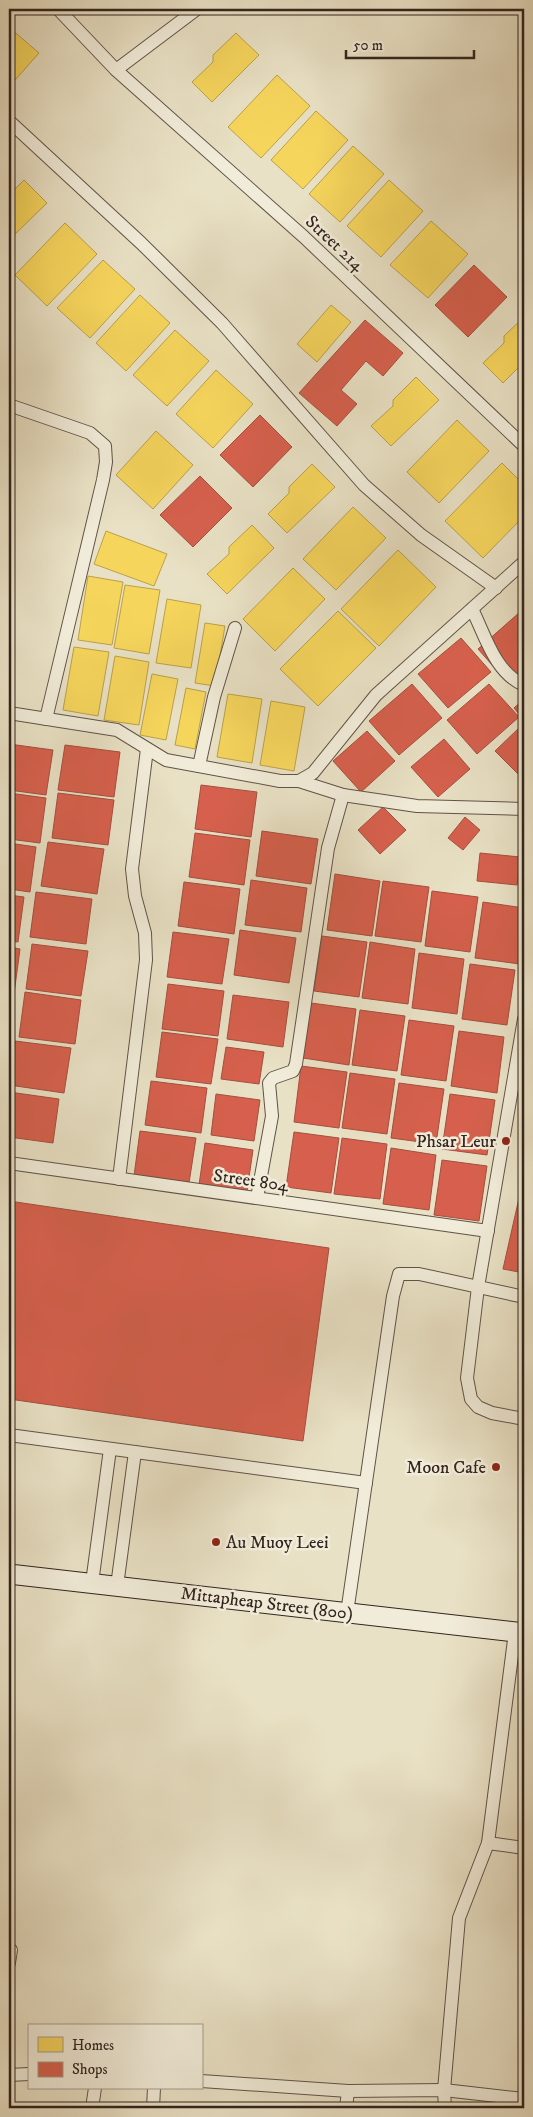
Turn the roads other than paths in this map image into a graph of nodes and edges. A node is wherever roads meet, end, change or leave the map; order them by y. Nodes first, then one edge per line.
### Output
1 (58, 9) edge
2 (197, 9) edge
3 (116, 70) junction
4 (12, 129) edge
5 (9, 405) edge
6 (524, 446) edge
7 (524, 562) edge
8 (496, 588) junction
9 (472, 609) junction
10 (235, 628) dead end
11 (524, 685) edge
12 (9, 713) edge
13 (46, 719) junction
14 (147, 748) junction
15 (199, 766) junction
16 (299, 781) junction
17 (343, 794) junction
18 (522, 809) edge
19 (524, 822) edge
20 (524, 1019) edge
21 (9, 1163) edge
22 (119, 1179) junction
23 (258, 1198) junction
24 (488, 1231) junction
25 (478, 1287) junction
26 (524, 1297) edge
27 (524, 1419) edge
28 (9, 1435) edge
29 (110, 1449) junction
30 (134, 1452) junction
31 (366, 1483) junction
32 (9, 1574) edge
33 (92, 1583) junction
34 (117, 1586) junction
35 (347, 1613) junction
36 (520, 1633) edge
37 (488, 1843) junction
38 (524, 1848) edge
39 (28, 2074) edge
40 (9, 2075) edge
41 (202, 2081) edge
42 (95, 2090) edge
43 (154, 2090) edge
44 (444, 2090) junction
45 (348, 2091) junction
46 (521, 2102) edge
47 (92, 2108) edge
48 (153, 2108) edge
49 (346, 2108) edge
50 (445, 2108) edge

1 - 3 street, Street 214
2 - 3 street
3 - 6 street, Street 214
4 - 8 street
5 - 13 street
7 - 8 street
8 - 9 street
9 - 11 street
9 - 16 street
10 - 15 street
12 - 13 street
13 - 14 street
14 - 15 street
14 - 22 street
15 - 16 street
16 - 17 street
17 - 18 street
17 - 23 street
18 - 19 street
20 - 24 street
21 - 22 street, Street 804
22 - 23 street, Street 804
23 - 24 street, Street 804
24 - 25 street
25 - 26 street
25 - 27 street
25 - 31 street
28 - 29 street
29 - 30 street
29 - 33 street
30 - 31 street
30 - 34 street
31 - 35 street
32 - 33 main road, Mittapheap Street (800)
33 - 34 main road, Mittapheap Street (800)
34 - 35 main road, Mittapheap Street (800)
35 - 36 main road, Mittapheap Street (800)
36 - 37 street
37 - 38 street
37 - 44 street
39 - 40 street
41 - 45 street
42 - 47 street
43 - 48 street
44 - 45 street
44 - 46 street
44 - 50 street
45 - 49 street

